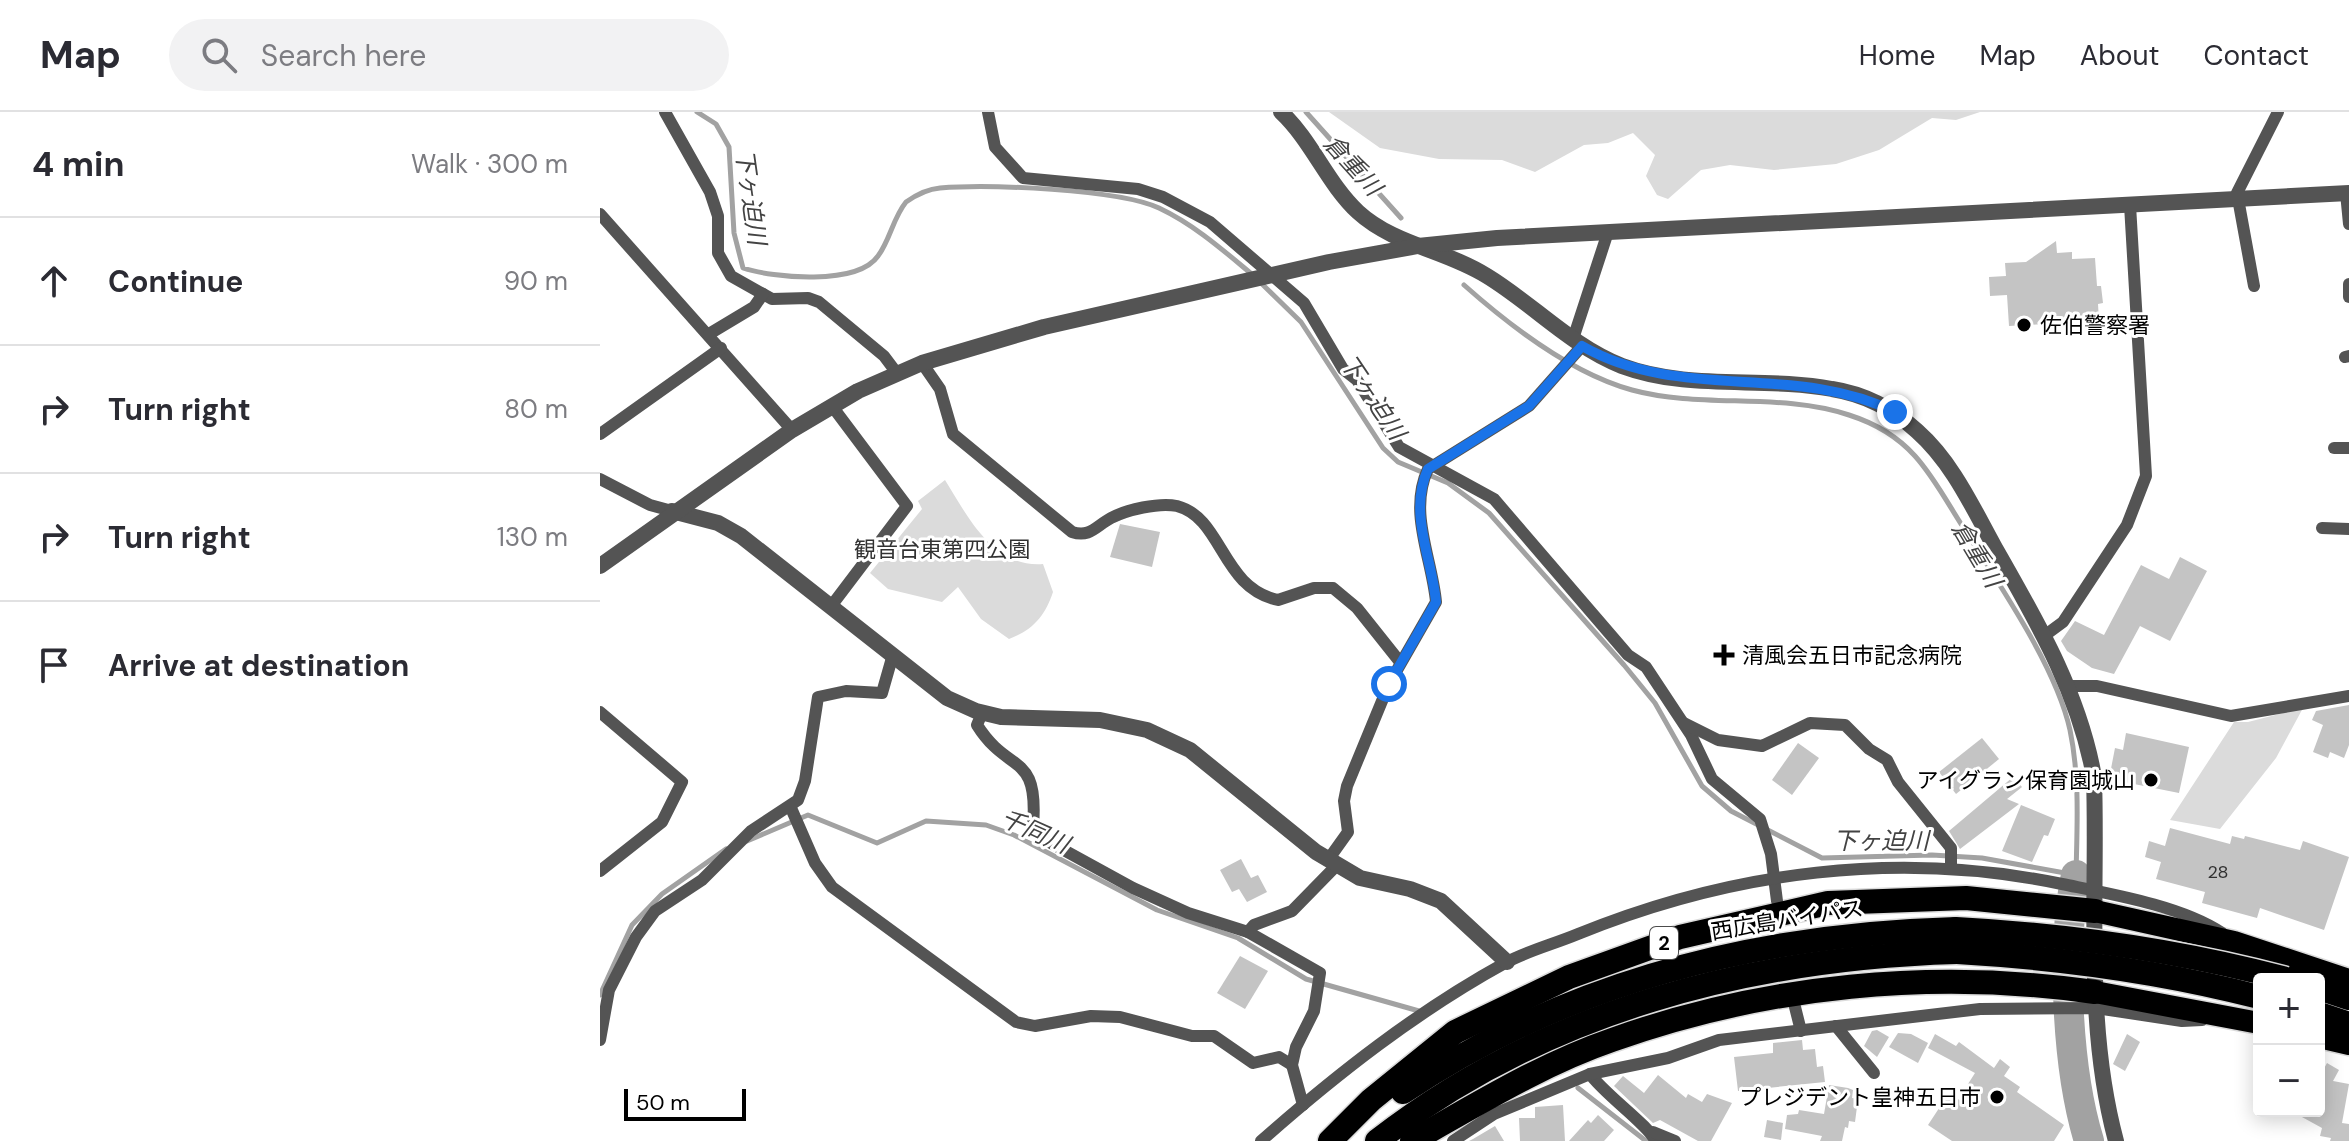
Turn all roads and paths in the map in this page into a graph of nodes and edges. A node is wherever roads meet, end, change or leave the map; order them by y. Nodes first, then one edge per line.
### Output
1 (665, 112) edge
2 (988, 112) edge
3 (1281, 112) edge
4 (2278, 112) edge
5 (2347, 193) edge
6 (2237, 199) junction
7 (2130, 205) junction
8 (600, 214) edge
9 (2349, 224) edge
10 (1608, 232) junction
11 (1427, 247) junction
12 (1270, 276) junction
13 (2349, 284) edge
14 (2254, 286) dead end
15 (763, 294) junction
16 (2349, 297) edge
17 (709, 334) junction
18 (721, 348) junction
19 (1574, 351) junction
20 (922, 363) junction
21 (896, 372) junction
22 (832, 406) junction
23 (792, 430) junction
24 (600, 434) edge
25 (2334, 448) dead end
26 (2349, 448) edge
27 (1431, 466) junction
28 (600, 479) edge
29 (672, 511) junction
30 (2322, 528) dead end
31 (2349, 529) edge
32 (600, 566) edge
33 (832, 605) junction
34 (2044, 636) junction
35 (892, 658) junction
36 (1400, 662) junction
37 (2068, 686) junction
38 (2349, 696) edge
39 (600, 712) edge
40 (982, 713) junction
41 (1682, 721) junction
42 (792, 810) junction
43 (1332, 862) junction
44 (1951, 866) junction
45 (600, 871) edge
46 (1773, 878) junction
47 (2053, 894) junction
48 (2090, 900) junction
49 (1777, 901) dead end
50 (1248, 932) junction
51 (1957, 941) junction
52 (1507, 962) junction
53 (2264, 973) edge
54 (2349, 980) edge
55 (2325, 990) edge
56 (2253, 995) edge
57 (2059, 996) junction
58 (2349, 998) edge
59 (2094, 1000) junction
60 (1795, 1007) dead end
61 (2325, 1016) edge
62 (2253, 1022) edge
63 (2349, 1024) edge
64 (1836, 1026) junction
65 (1801, 1031) junction
66 (2325, 1038) edge
67 (600, 1040) edge
68 (2349, 1044) edge
69 (1292, 1065) junction
70 (1874, 1073) dead end
71 (1590, 1074) junction
72 (1303, 1105) junction
73 (1654, 1137) edge
74 (1261, 1141) edge
75 (1330, 1141) edge
76 (1337, 1141) edge
77 (1377, 1141) edge
78 (1412, 1141) edge
79 (1453, 1141) edge
80 (1675, 1141) edge
81 (2116, 1141) edge

1 - 15 street
2 - 12 street
3 - 11 street
4 - 6 street
5 - 6 street
5 - 9 street
6 - 7 street
6 - 14 street
7 - 10 street
7 - 34 street
8 - 17 street
10 - 11 street
10 - 19 street
11 - 12 street
11 - 19 street
12 - 20 street
12 - 27 street
13 - 16 street
15 - 17 street
15 - 21 street
17 - 18 street
18 - 23 street
18 - 24 street
19 - 27 street
19 - 34 street
20 - 21 street
20 - 36 street
21 - 22 street
22 - 23 street
22 - 33 street
23 - 29 street
25 - 26 street
27 - 36 street
27 - 41 street
28 - 29 street
29 - 32 street
29 - 33 street
30 - 31 street
33 - 35 street
34 - 37 street
35 - 40 street
35 - 42 street
36 - 43 street
37 - 38 street
37 - 48 street
39 - 45 street
40 - 43 street
40 - 50 street
41 - 44 street
41 - 46 street
42 - 67 street
42 - 69 street
43 - 50 street
43 - 52 street
44 - 46 street
44 - 47 street
46 - 49 street
46 - 52 street
47 - 48 highway, 2
47 - 75 highway, 2
48 - 54 highway, 2
48 - 59 street
50 - 69 street
51 - 53 highway, 西広島バイパス / 2, bridge
51 - 56 highway, 西広島バイパス / 2, bridge
51 - 76 highway, 西広島バイパス / 2
51 - 77 highway, 西広島バイパス / 2
52 - 72 street
55 - 58 highway
57 - 59 highway
57 - 64 street
57 - 78 highway
59 - 62 highway
59 - 81 street
60 - 65 street
61 - 63 highway
64 - 65 street
64 - 70 street
65 - 71 street
66 - 68 highway
69 - 72 street
71 - 73 street
71 - 79 street
72 - 74 street
73 - 80 street

